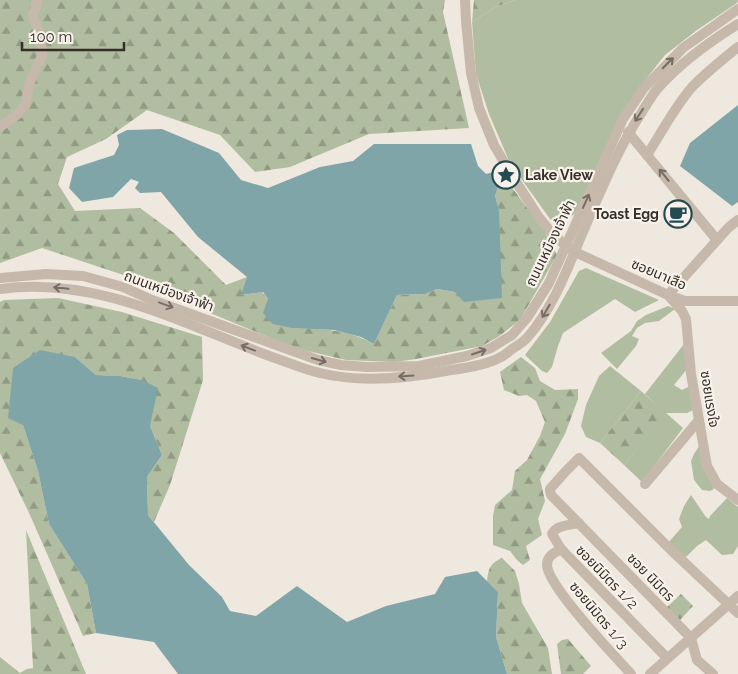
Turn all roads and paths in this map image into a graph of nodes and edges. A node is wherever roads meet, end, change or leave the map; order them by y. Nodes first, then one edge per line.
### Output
1 (37, 0) edge
2 (466, 0) edge
3 (738, 9) edge
4 (738, 24) edge
5 (738, 47) edge
6 (0, 127) edge
7 (628, 132) junction
8 (647, 155) junction
9 (738, 220) edge
10 (717, 240) junction
11 (566, 246) junction
12 (575, 252) junction
13 (83, 276) junction
14 (0, 278) edge
15 (549, 282) junction
16 (0, 289) edge
17 (559, 289) junction
18 (81, 290) junction
19 (668, 295) junction
20 (738, 301) edge
21 (699, 420) junction
22 (646, 484) dead end
23 (738, 500) edge
24 (579, 523) junction
25 (561, 549) junction
26 (738, 596) edge
27 (729, 605) junction
28 (738, 613) edge
29 (691, 638) junction
30 (667, 658) junction
31 (631, 674) edge
32 (650, 674) edge
33 (713, 674) edge

1 - 6 street
2 - 11 street, ซอยนาเสือ
11 -> 3 street, ถนนเหมืองเจ้าฟ้า
4 -> 7 street, ถนนเหมืองเจ้าฟ้า
5 - 8 street
7 - 8 street
7 - 12 street, ถนนเหมืองเจ้าฟ้า
10 -> 8 street
9 - 10 street
10 - 19 street
11 - 12 street, ซอยนาเสือ
11 - 15 street, ถนนเหมืองเจ้าฟ้า
12 - 17 street, ถนนเหมืองเจ้าฟ้า
12 - 19 street, ซอยนาเสือ
13 - 14 street, ถนนเหมืองเจ้าฟ้า
13 -> 15 street, ถนนเหมืองเจ้าฟ้า
13 - 18 street
15 - 17 street
18 -> 16 street, ถนนเหมืองเจ้าฟ้า
17 -> 18 street, ถนนเหมืองเจ้าฟ้า
19 - 20 street, ซอยนาเสือ
19 - 21 street, ซอยแรงใจ
21 - 22 street
21 - 23 street, ซอยแรงใจ
24 - 25 street, ซอยนิมิตร 1/2
24 - 27 street, ซอย นิมิตร
24 - 29 street, ซอย นิมิตร
25 - 30 street, ซอยนิมิตร 1/2
25 - 31 street, ซอยนิมิตร 1/3
26 - 27 street
27 - 28 street
27 - 29 street
29 - 30 street
29 - 33 street, ซอย นิมิตร
30 - 32 street

